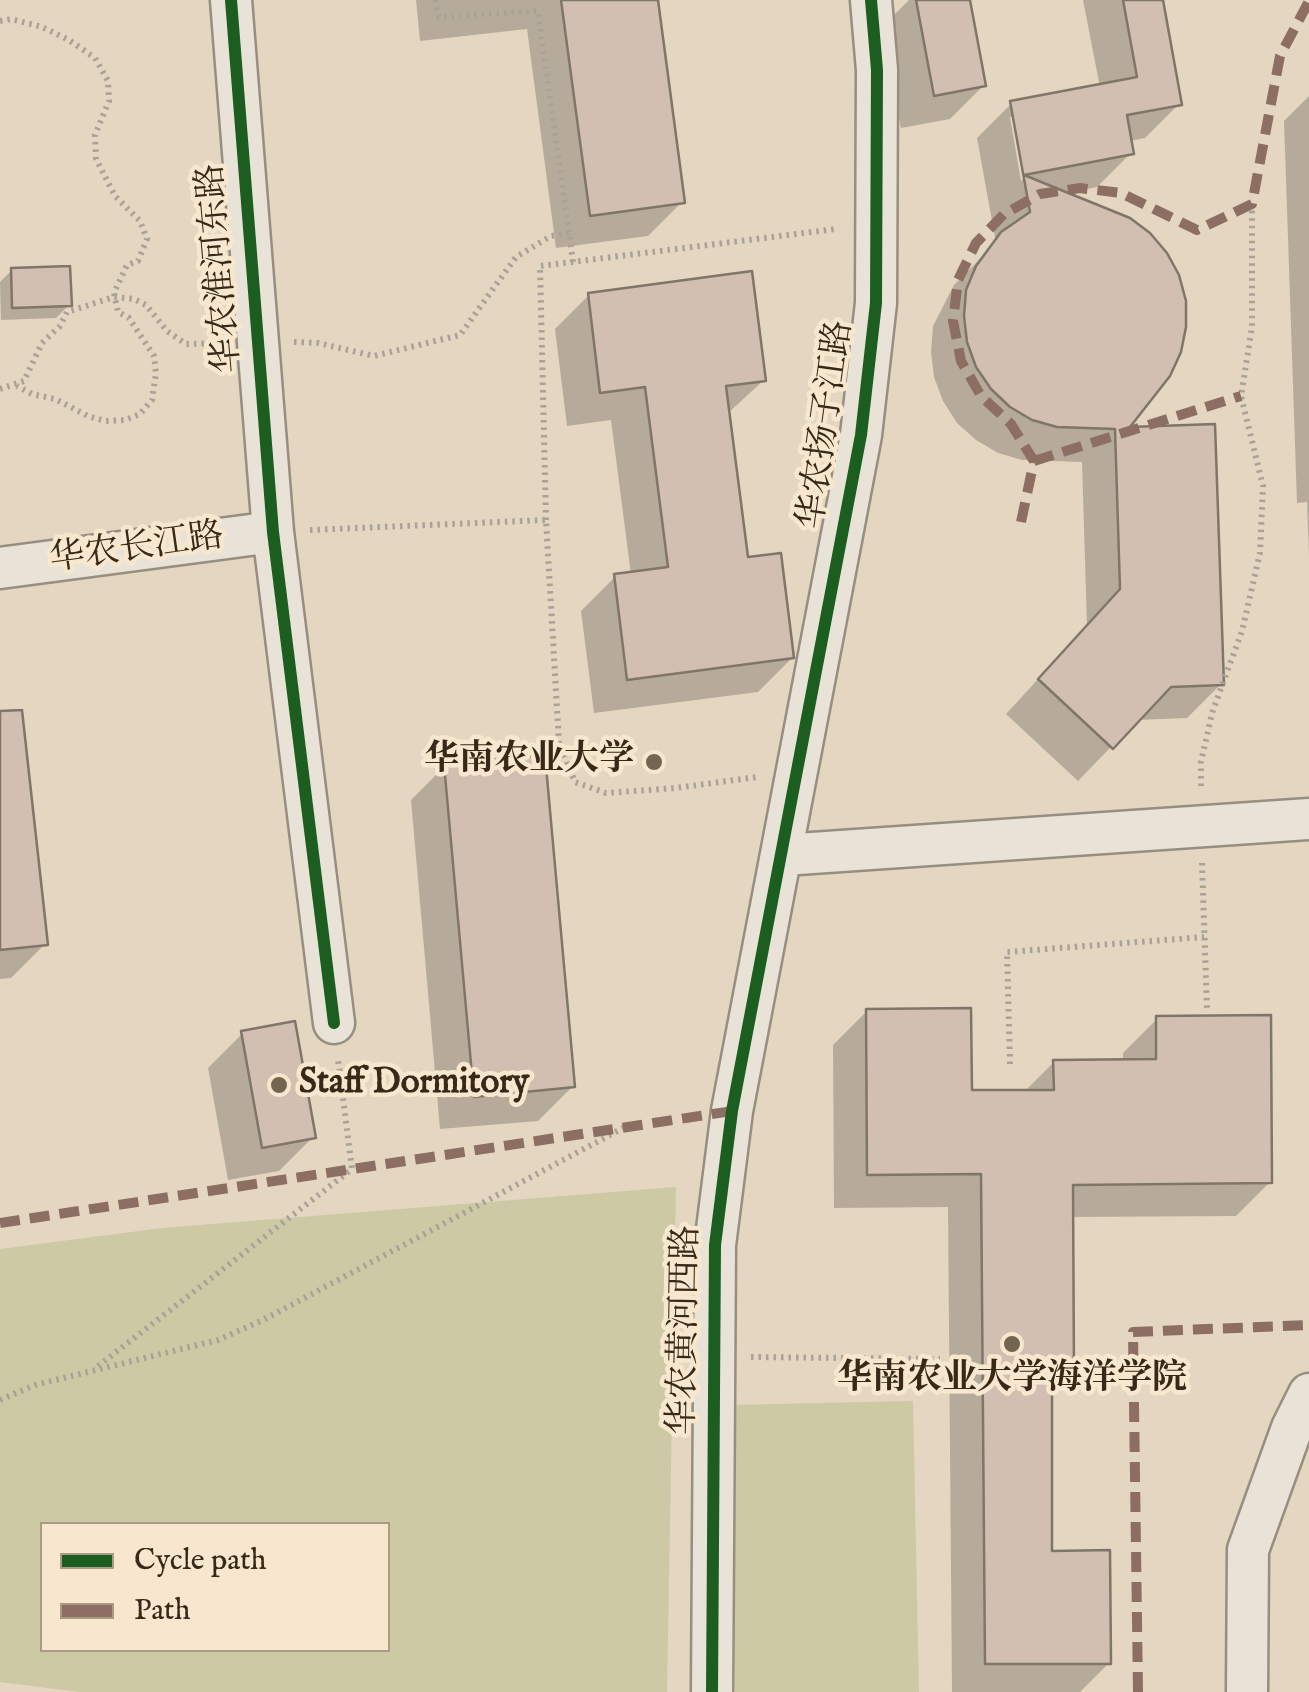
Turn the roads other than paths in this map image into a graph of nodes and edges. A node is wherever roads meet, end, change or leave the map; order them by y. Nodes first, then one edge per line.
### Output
1 (231, 0) edge
2 (870, 2) edge
3 (274, 532) junction
4 (0, 568) edge
5 (1309, 818) edge
6 (783, 855) junction
7 (334, 1023) road end
8 (1309, 1394) edge
9 (712, 1692) edge
10 (1246, 1692) edge

1 - 3 street, 华农淮河东路
2 - 6 street, 华农扬子江路
3 - 4 street, 华农长江路
3 - 7 street, 华农淮河东路
5 - 6 street
6 - 9 street, 华农黄河西路
8 - 10 street

